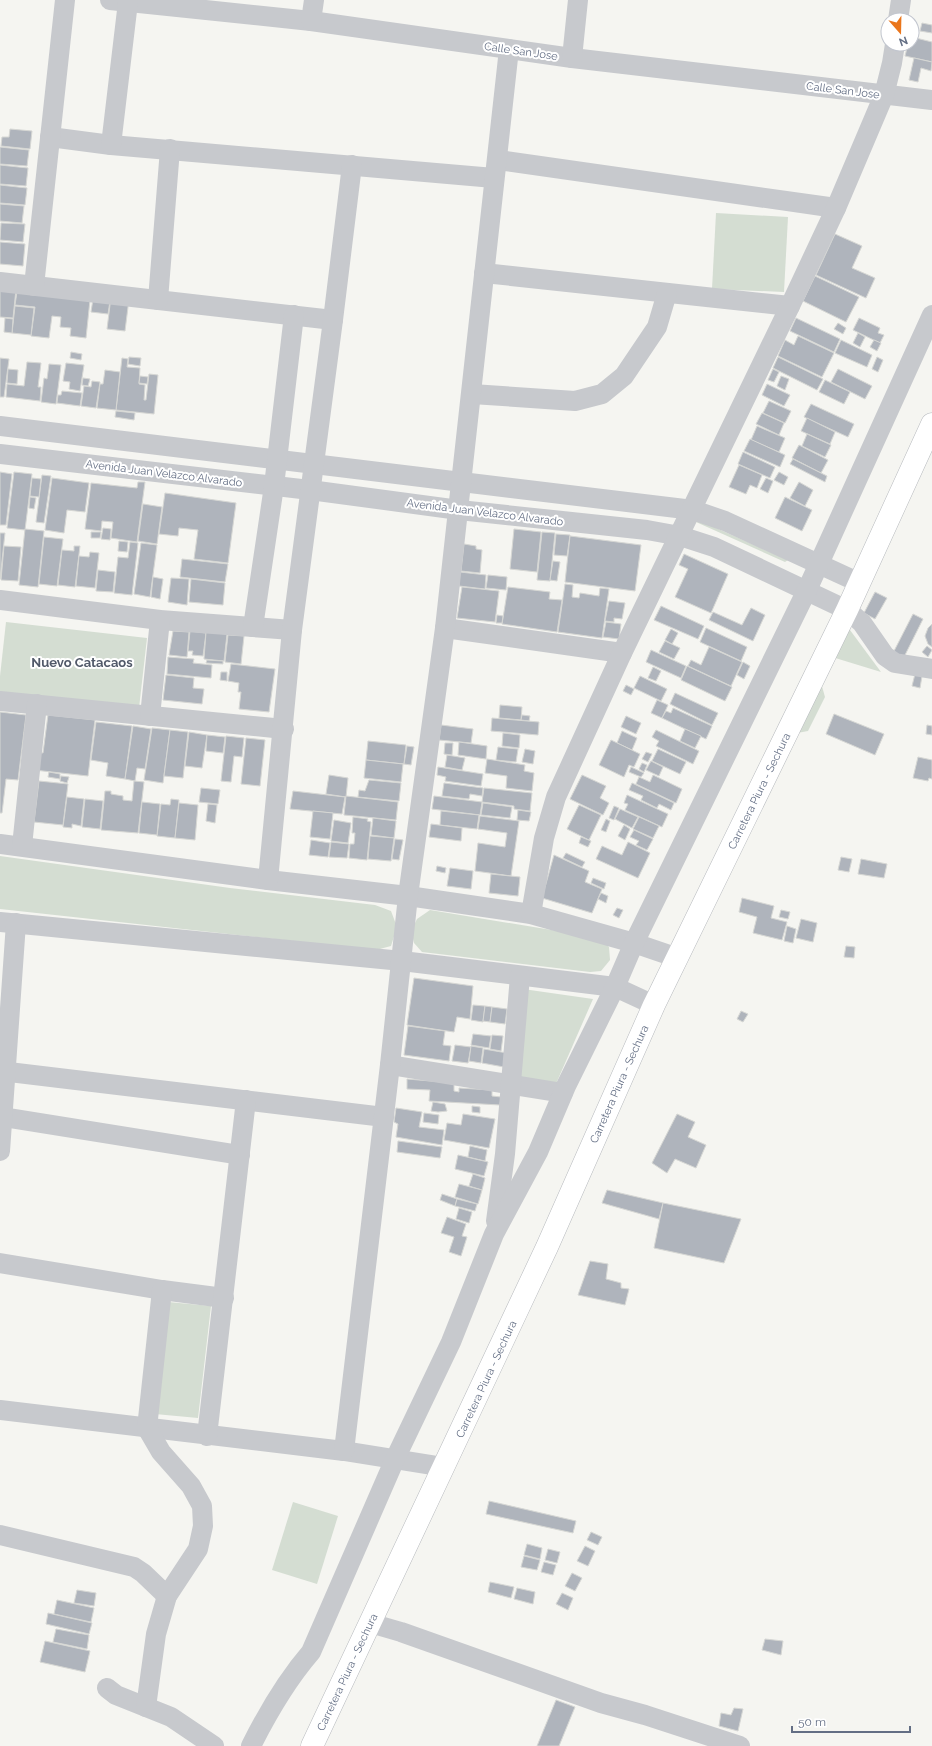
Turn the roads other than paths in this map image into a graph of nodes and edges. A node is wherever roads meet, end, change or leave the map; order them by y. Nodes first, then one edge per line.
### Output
1 (65, 0) edge
2 (314, 0) edge
3 (578, 0) edge
4 (901, 0) edge
5 (119, 1) edge
6 (151, 2) edge
7 (899, 12) edge
8 (312, 21) junction
9 (509, 49) junction
10 (893, 52) edge
11 (572, 58) junction
12 (884, 95) junction
13 (932, 100) edge
14 (50, 137) junction
15 (111, 145) junction
16 (170, 150) junction
17 (352, 165) junction
18 (496, 169) junction
19 (836, 208) junction
20 (484, 273) junction
21 (0, 282) edge
22 (34, 286) junction
23 (667, 293) junction
24 (158, 300) junction
25 (790, 306) junction
26 (294, 315) junction
27 (932, 315) edge
28 (333, 320) junction
29 (472, 394) junction
30 (932, 424) edge
31 (0, 426) edge
32 (0, 454) edge
33 (277, 459) junction
34 (313, 463) junction
35 (463, 481) junction
36 (274, 486) junction
37 (310, 490) junction
38 (459, 510) junction
39 (693, 510) junction
40 (680, 536) junction
41 (819, 564) junction
42 (860, 583) junction
43 (807, 590) junction
44 (0, 600) edge
45 (847, 610) junction
46 (160, 620) junction
47 (253, 627) junction
48 (445, 628) junction
49 (292, 630) junction
50 (622, 653) junction
51 (932, 669) edge
52 (0, 701) edge
53 (37, 704) junction
54 (150, 716) junction
55 (284, 729) junction
56 (0, 844) edge
57 (22, 846) junction
58 (268, 880) junction
59 (408, 896) junction
60 (531, 914) junction
61 (8, 923) edge
62 (634, 943) junction
63 (678, 958) junction
64 (402, 962) junction
65 (520, 976) junction
66 (615, 988) junction
67 (654, 1005) junction
68 (390, 1065) junction
69 (3, 1071) edge
70 (511, 1084) junction
71 (563, 1093) junction
72 (246, 1100) junction
73 (2, 1117) junction
74 (384, 1117) junction
75 (0, 1151) edge
76 (240, 1155) junction
77 (494, 1234) junction
78 (0, 1263) edge
79 (162, 1290) junction
80 (224, 1298) junction
81 (0, 1410) edge
82 (147, 1428) junction
83 (207, 1436) junction
84 (344, 1452) junction
85 (395, 1459) junction
86 (444, 1466) junction
87 (0, 1534) edge
88 (167, 1596) junction
89 (370, 1623) junction
90 (107, 1688) dead end
91 (146, 1707) junction
92 (214, 1746) edge
93 (251, 1746) edge
94 (312, 1746) edge
95 (740, 1746) edge

1 - 14 street
2 - 8 street
3 - 11 street
4 - 7 street
5 - 6 street, Calle San Jose
5 - 15 street
6 - 8 street, Calle San Jose
8 - 9 street, Calle San Jose
9 - 11 street, Calle San Jose
9 - 18 street
10 - 12 street
11 - 12 street, Calle San Jose
12 - 13 street, Calle San Jose
12 - 19 street
14 - 15 street
14 - 22 street
15 - 16 street
16 - 17 street
16 - 24 street
17 - 18 street
17 - 28 street
18 - 19 street
18 - 20 street
19 - 25 street
20 - 23 street
20 - 29 street
21 - 22 street
22 - 24 street
23 - 25 street
23 - 29 street
24 - 26 street
25 - 39 street
26 - 28 street
26 - 33 street
27 - 41 street
28 - 34 street
29 - 35 street
30 - 42 main road, Carretera Piura - Sechura
31 - 33 street
32 - 36 street, Avenida Juan Velazco Alvarado
33 - 34 street
33 - 36 street
34 - 35 street
34 - 37 street
35 - 38 street
35 - 39 street
36 - 37 street, Avenida Juan Velazco Alvarado
36 - 47 street
37 - 38 street, Avenida Juan Velazco Alvarado
37 - 49 street
38 - 40 street, Avenida Juan Velazco Alvarado
38 - 48 street
39 - 40 street
39 - 41 street
40 - 43 street, Avenida Juan Velazco Alvarado
40 - 50 street
41 - 42 street
41 - 43 street
42 - 45 main road, Carretera Piura - Sechura
43 - 45 street, Avenida Juan Velazco Alvarado
43 - 62 street
44 - 46 street
45 - 51 street, Avenida Juan Velazco Alvarado
45 - 63 main road, Carretera Piura - Sechura
46 - 47 street
46 - 54 street
47 - 49 street
48 - 50 street
48 - 59 street
49 - 55 street
50 - 60 street
52 - 53 street
53 - 54 street
53 - 57 street
54 - 55 street
55 - 58 street
56 - 57 street
57 - 58 street
58 - 59 street
59 - 60 street
59 - 64 street
60 - 62 street
61 - 64 street
61 - 69 street
62 - 63 street
62 - 66 street
63 - 67 main road, Carretera Piura - Sechura
64 - 65 street
64 - 68 street
65 - 66 street
65 - 70 street
66 - 67 street
66 - 71 street
67 - 86 main road, Carretera Piura - Sechura
68 - 70 street
68 - 74 street
69 - 72 street
69 - 73 street
70 - 71 street
70 - 77 street
71 - 77 street
72 - 74 street
72 - 76 street
73 - 75 street
73 - 76 street
74 - 84 street
76 - 80 street
77 - 85 street
78 - 79 street
79 - 80 street
79 - 82 street
80 - 83 street
81 - 82 street
82 - 83 street
82 - 88 street
83 - 84 street
84 - 85 street
85 - 86 street
85 - 93 street
86 - 89 main road, Carretera Piura - Sechura
87 - 88 street
88 - 91 street
89 - 94 main road, Carretera Piura - Sechura
89 - 95 street
90 - 91 street
91 - 92 street

